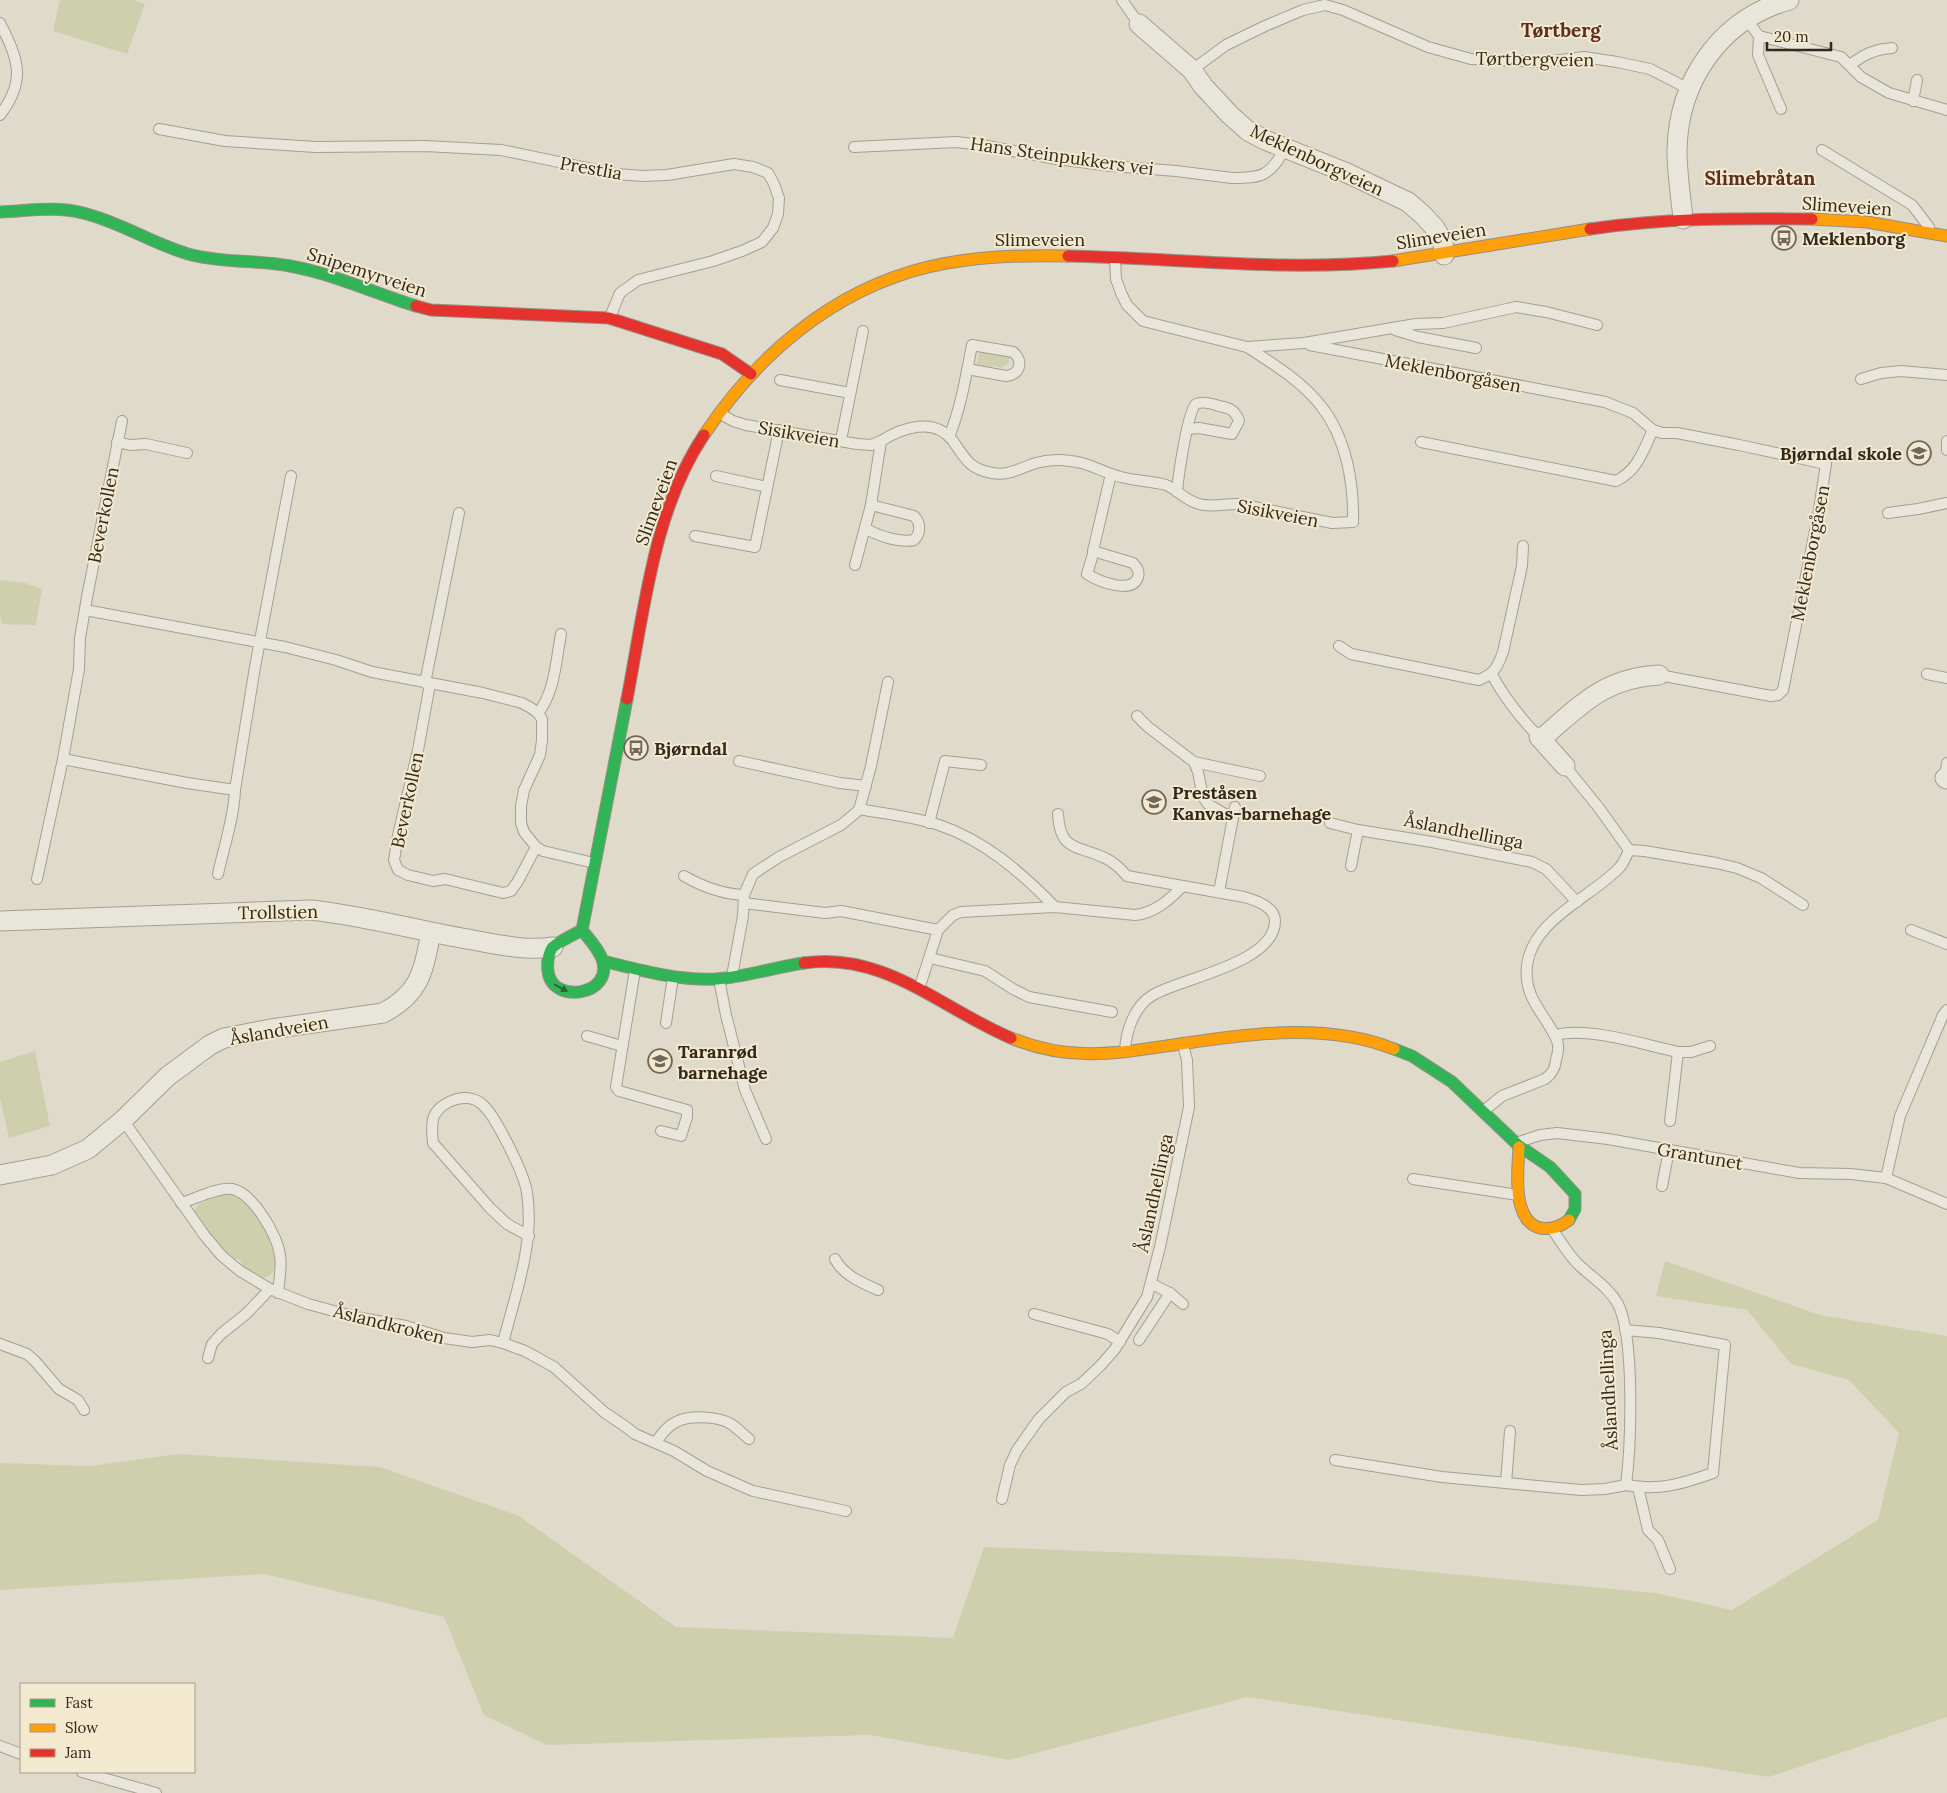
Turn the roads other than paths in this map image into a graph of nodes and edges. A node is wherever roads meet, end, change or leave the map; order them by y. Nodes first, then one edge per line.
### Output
1 (1122, 0) edge
2 (1790, 0) edge
3 (1768, 3) edge
4 (1747, 20) junction
5 (0, 23) edge
6 (1139, 24) joint
7 (1759, 36) junction
8 (1892, 48) dead end
9 (1850, 65) junction
10 (1192, 70) junction
11 (1916, 80) dead end
12 (1689, 89) junction
13 (1913, 101) junction
14 (1781, 109) dead end
15 (1947, 110) edge
16 (0, 115) edge
17 (159, 130) dead end
18 (854, 147) dead end
19 (1285, 148) junction
20 (1822, 150) dead end
21 (0, 212) edge
22 (1683, 219) junction
23 (1934, 234) junction
24 (1947, 236) edge
25 (1444, 255) junction
26 (1115, 257) junction
27 (609, 318) junction
28 (1597, 325) dead end
29 (1392, 329) junction
30 (863, 331) dead end
31 (1304, 343) junction
32 (1247, 347) junction
33 (1476, 348) dead end
34 (967, 369) junction
35 (751, 374) junction
36 (1947, 375) edge
37 (1860, 379) dead end
38 (780, 380) dead end
39 (850, 393) junction
40 (719, 413) junction
41 (122, 421) dead end
42 (1188, 429) junction
43 (779, 430) junction
44 (1653, 430) junction
45 (949, 437) junction
46 (840, 440) junction
47 (881, 441) junction
48 (1947, 441) edge
49 (117, 442) junction
50 (1421, 442) dead end
51 (1947, 450) edge
52 (187, 453) dead end
53 (1111, 474) junction
54 (291, 476) dead end
55 (716, 476) dead end
56 (767, 487) junction
57 (1176, 492) junction
58 (1947, 503) edge
59 (871, 505) junction
60 (459, 513) dead end
61 (1888, 513) dead end
62 (1353, 522) joint
63 (865, 528) junction
64 (695, 536) dead end
65 (1523, 546) dead end
66 (1094, 552) junction
67 (855, 565) dead end
68 (85, 610) junction
69 (561, 634) dead end
70 (259, 644) junction
71 (1339, 646) dead end
72 (1927, 674) dead end
73 (1492, 675) junction
74 (1659, 675) joint
75 (1947, 678) edge
76 (888, 682) dead end
77 (427, 683) junction
78 (538, 713) junction
79 (1137, 716) dead end
80 (1544, 735) junction
81 (63, 759) junction
82 (739, 761) dead end
83 (1194, 762) junction
84 (981, 765) dead end
85 (1565, 766) joint
86 (1260, 776) dead end
87 (866, 786) junction
88 (235, 790) junction
89 (1235, 807) dead end
90 (859, 809) junction
91 (1058, 814) dead end
92 (1233, 819) junction
93 (929, 823) junction
94 (1330, 823) dead end
95 (1358, 830) junction
96 (536, 848) junction
97 (1629, 850) junction
98 (595, 864) junction
99 (1351, 866) dead end
100 (218, 874) dead end
101 (684, 876) dead end
102 (37, 879) dead end
103 (1183, 886) junction
104 (1219, 892) junction
105 (744, 899) junction
106 (1577, 902) junction
107 (1803, 905) dead end
108 (1055, 907) junction
109 (0, 921) edge
110 (582, 930) junction
111 (938, 930) junction
112 (1911, 930) dead end
113 (431, 933) junction
114 (1947, 944) edge
115 (553, 947) junction
116 (930, 958) junction
117 (603, 961) junction
118 (635, 969) junction
119 (673, 976) junction
120 (732, 977) junction
121 (719, 978) junction
122 (919, 990) junction
123 (1947, 1010) edge
124 (1112, 1012) dead end
125 (666, 1023) dead end
126 (1555, 1035) junction
127 (587, 1036) dead end
128 (1183, 1044) junction
129 (622, 1046) junction
130 (1710, 1046) dead end
131 (1125, 1052) junction
132 (1678, 1052) junction
133 (1485, 1110) junction
134 (124, 1120) junction
135 (1670, 1121) dead end
136 (661, 1131) dead end
137 (766, 1139) dead end
138 (1518, 1145) junction
139 (1669, 1150) junction
140 (0, 1175) edge
141 (1886, 1178) junction
142 (1413, 1179) dead end
143 (1662, 1186) dead end
144 (1519, 1195) junction
145 (181, 1203) junction
146 (1947, 1204) edge
147 (1553, 1229) junction
148 (529, 1236) junction
149 (835, 1259) dead end
150 (1152, 1284) junction
151 (878, 1290) dead end
152 (274, 1291) junction
153 (1170, 1293) junction
154 (1183, 1304) dead end
155 (1034, 1314) dead end
156 (1625, 1330) junction
157 (1139, 1340) dead end
158 (1120, 1342) junction
159 (503, 1343) junction
160 (0, 1344) edge
161 (208, 1358) dead end
162 (84, 1410) dead end
163 (1510, 1431) dead end
164 (749, 1440) dead end
165 (656, 1442) junction
166 (1335, 1460) dead end
167 (1506, 1484) junction
168 (1626, 1485) junction
169 (1638, 1487) junction
170 (1002, 1499) dead end
171 (846, 1511) dead end
172 (1670, 1569) dead end
173 (0, 1746) edge
174 (20, 1754) edge
175 (86, 1773) edge
176 (156, 1793) edge

1 - 6 lane, Meklenborgveien
2 - 3 street
3 - 4 street
4 - 7 lane
4 - 12 street
5 - 16 lane
6 - 10 street, Meklenborgveien
7 - 9 lane
7 - 14 lane
8 - 9 lane
9 - 13 lane
10 - 12 lane, Tørtbergveien
10 - 19 street, Meklenborgveien
11 - 13 lane
12 - 22 street
13 - 15 lane
17 - 27 lane, Prestlia
18 - 19 lane, Hans Steinpukkers vei
19 - 25 street, Meklenborgveien
20 - 23 lane
21 - 27 street, Snipemyrveien
22 - 23 street, Slimeveien
22 - 25 street, Slimeveien
23 - 24 street, Slimeveien
25 - 26 street, Slimeveien
26 - 32 lane, Meklenborgåsen
26 - 35 street, Slimeveien
27 - 35 street, Snipemyrveien
28 - 29 lane, Meklenborgåsen
29 - 31 lane, Meklenborgåsen
29 - 33 lane
30 - 39 lane
31 - 32 lane, Meklenborgåsen
31 - 44 lane, Meklenborgåsen
32 - 62 lane, Meklenborgåsen
34 - 34 lane
34 - 45 lane
35 - 40 street, Slimeveien
36 - 37 lane
38 - 39 lane
39 - 46 lane
40 - 43 lane, Sisikveien
40 - 98 street, Slimeveien
41 - 49 lane, Beverkollen
42 - 42 lane
42 - 57 lane
43 - 46 lane, Sisikveien
43 - 56 lane
44 - 50 lane
44 - 74 lane, Meklenborgåsen
45 - 47 lane, Sisikveien
45 - 53 lane, Sisikveien
46 - 47 lane, Sisikveien
47 - 59 lane
48 - 51 lane
49 - 52 lane
49 - 68 lane, Beverkollen
53 - 57 lane, Sisikveien
53 - 66 lane
54 - 70 lane
55 - 56 lane
56 - 64 lane
57 - 62 lane, Sisikveien
58 - 61 lane
59 - 63 lane
59 - 63 lane
60 - 77 lane, Beverkollen
63 - 67 lane
65 - 73 lane
66 - 66 lane
68 - 70 lane
68 - 81 lane, Beverkollen
69 - 78 lane
70 - 77 lane
70 - 88 lane
71 - 73 lane
72 - 75 lane
73 - 80 lane
74 - 80 street
76 - 87 lane
77 - 78 lane
77 - 96 lane, Beverkollen
78 - 96 lane
79 - 83 lane
80 - 85 street
81 - 88 lane
81 - 102 lane, Beverkollen
82 - 87 lane
83 - 86 lane
83 - 92 lane
84 - 93 lane
85 - 97 lane
87 - 90 lane
88 - 100 lane
89 - 92 lane
90 - 93 lane
90 - 105 lane
91 - 103 lane
92 - 104 lane
93 - 108 lane
94 - 95 lane, Åslandhellinga
95 - 99 lane
95 - 106 lane, Åslandhellinga
96 - 98 lane
97 - 106 lane
97 - 107 lane
98 - 110 street, Slimeveien
101 - 105 lane
103 - 104 lane
103 - 108 lane
104 - 131 lane
105 - 111 lane
105 - 120 lane
106 - 126 lane
108 - 111 lane
109 - 113 street, Trollstien
110 - 115 street
110 - 117 street
111 - 116 lane
112 - 114 lane
113 - 115 street, Trollstien
113 - 134 street, Åslandveien
115 -> 117 street
116 - 122 lane
116 - 124 lane
117 - 118 street
118 - 119 street
118 - 129 lane
119 - 121 street
119 - 125 lane
120 - 121 street
120 - 122 street
121 - 137 lane
122 - 131 street
123 - 141 lane
126 - 132 lane
126 - 133 lane
127 - 129 lane
128 - 131 street
128 - 133 street
128 - 150 lane, Åslandhellinga
129 - 136 lane
130 - 132 lane
132 - 135 lane
133 - 138 street
134 - 140 street, Åslandveien
134 - 145 lane, Åslandkroken
138 - 139 lane, Grantunet
138 - 144 street
138 - 147 street
139 - 141 lane, Grantunet
139 - 143 lane
141 - 146 lane, Grantunet
142 - 144 lane
144 - 147 street
145 - 152 lane, Åslandkroken
145 - 152 lane
147 - 156 lane, Åslandhellinga
148 - 148 lane
148 - 159 lane
149 - 151 lane
150 - 153 lane
150 - 158 lane, Åslandhellinga
152 - 159 lane, Åslandkroken
152 - 161 lane
153 - 154 lane
153 - 157 lane
155 - 158 lane
156 - 168 lane, Åslandhellinga
156 - 169 lane
158 - 170 lane, Åslandhellinga
159 - 165 lane, Åslandkroken
160 - 162 lane
163 - 167 lane
164 - 165 lane
165 - 171 lane, Åslandkroken
166 - 167 lane
167 - 168 lane
168 - 169 lane
169 - 172 lane
173 - 174 lane
175 - 176 lane

